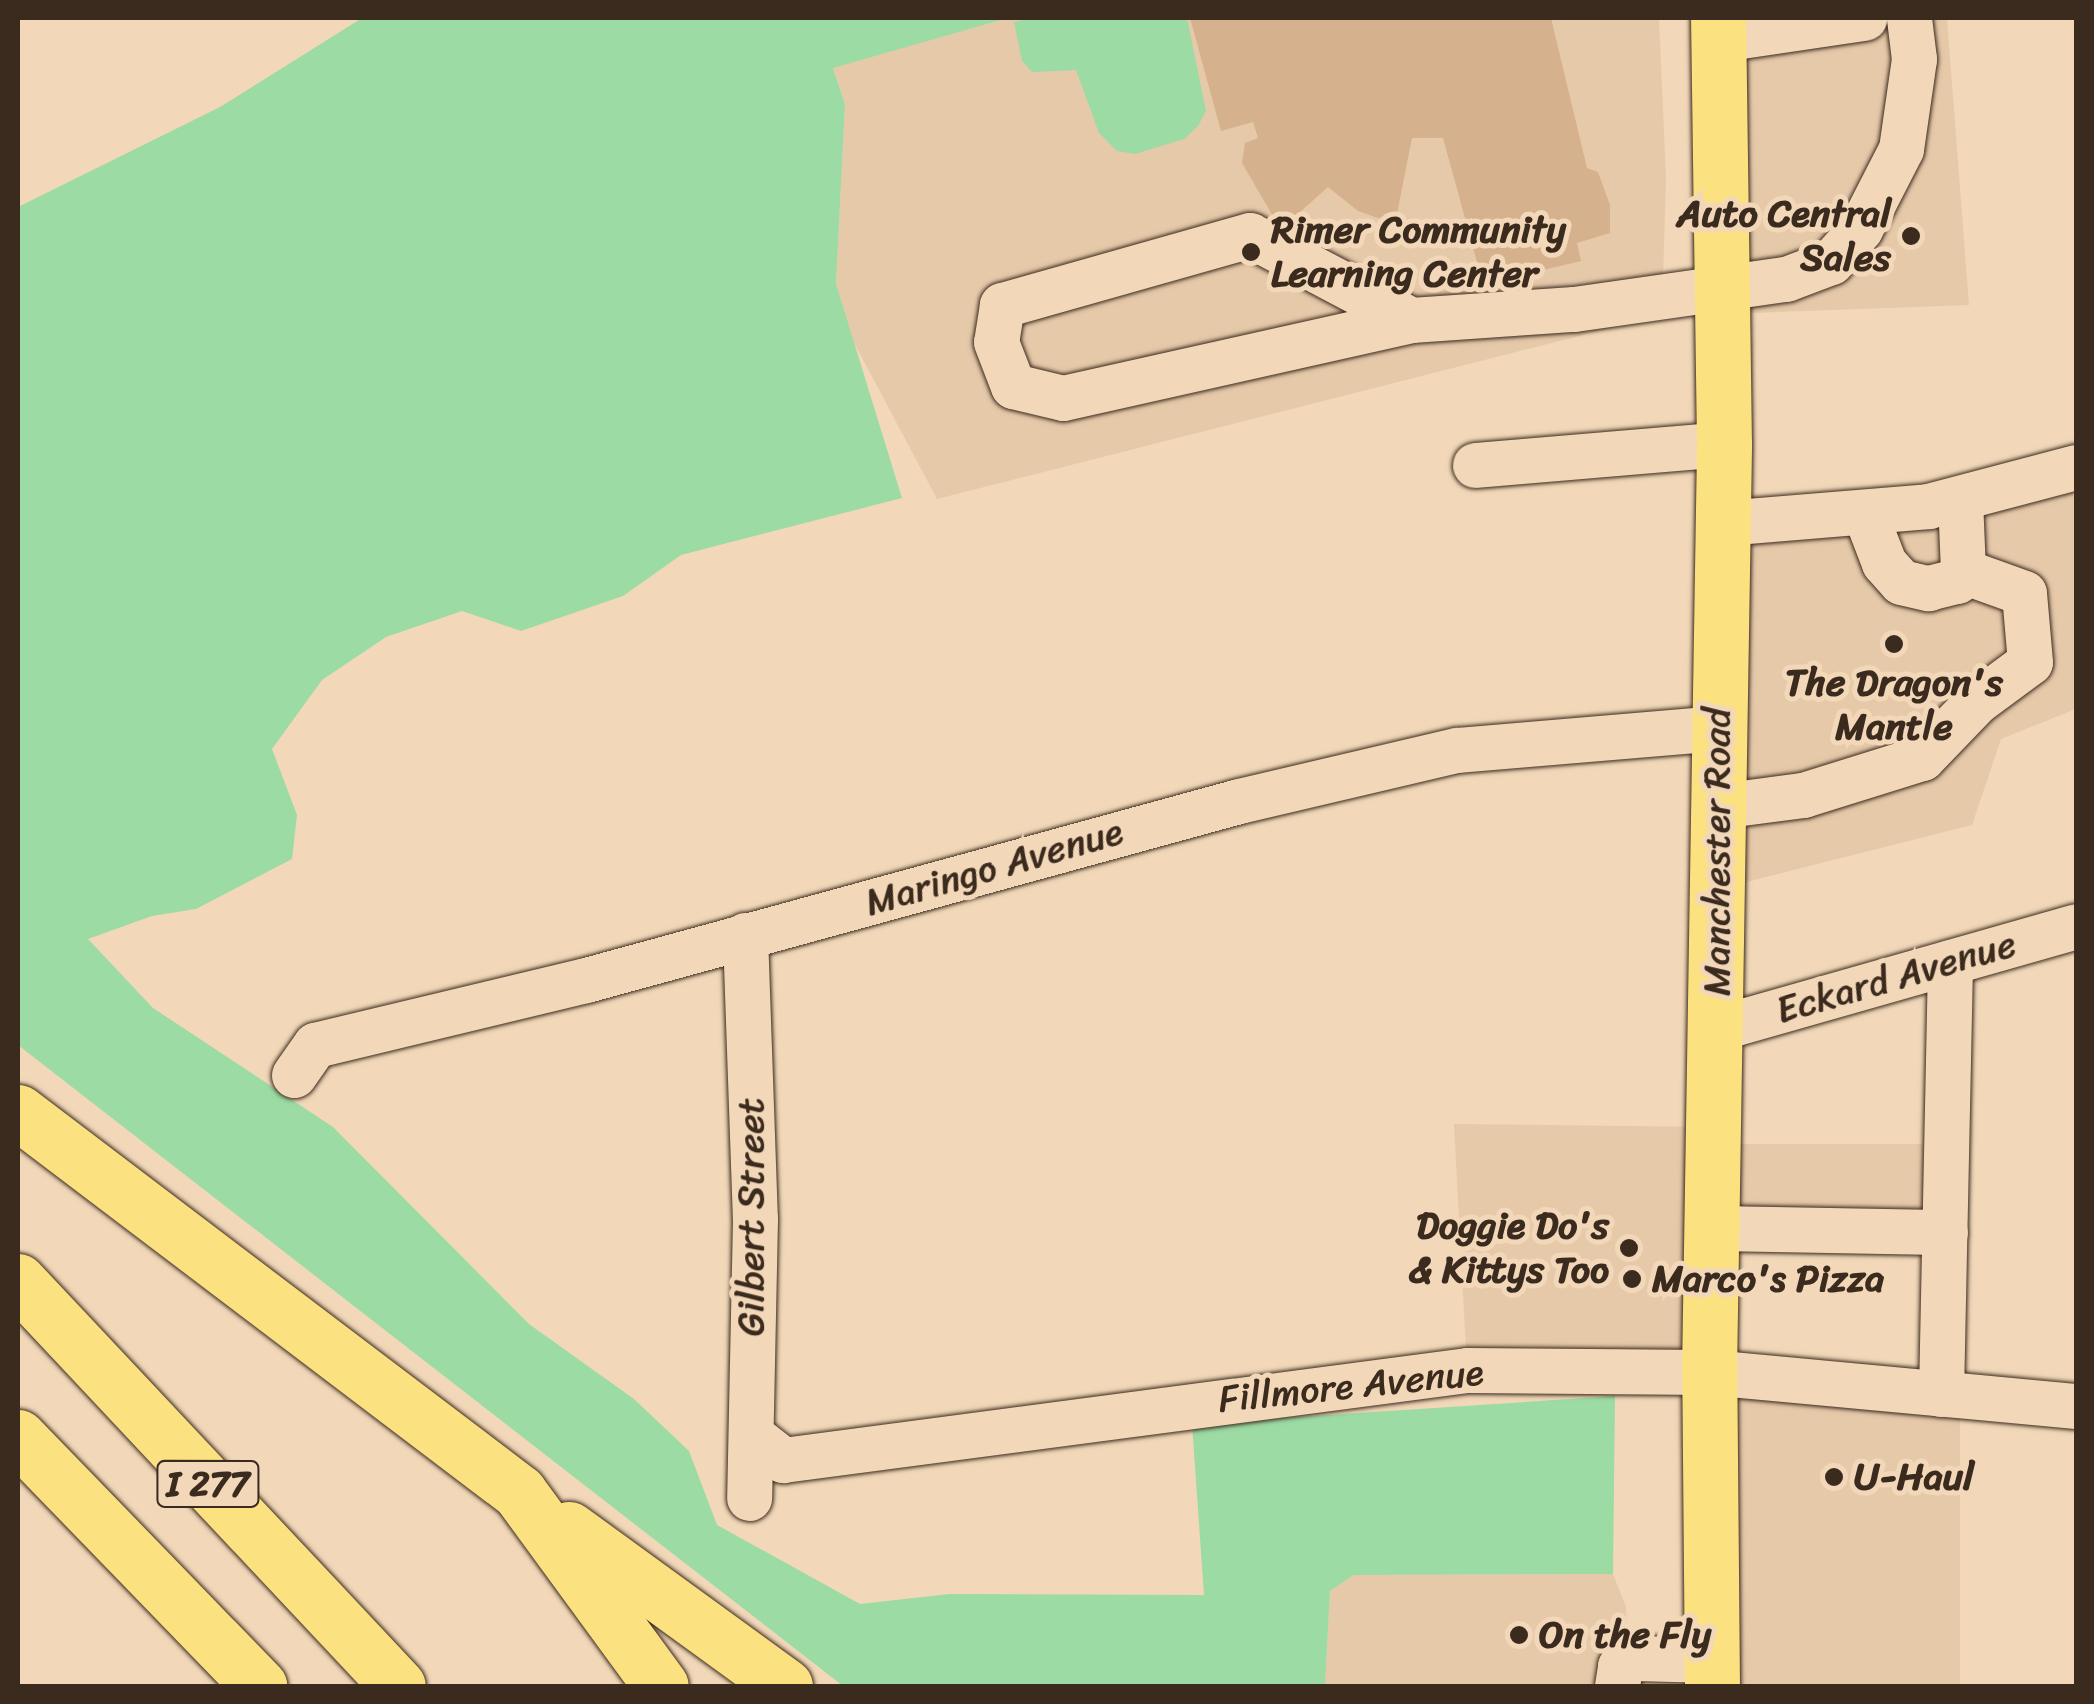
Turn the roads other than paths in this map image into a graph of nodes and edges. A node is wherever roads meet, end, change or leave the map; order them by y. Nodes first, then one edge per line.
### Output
1 (1864, 18) edge
2 (1909, 18) edge
3 (1720, 28) edge
4 (1724, 284) junction
5 (1411, 320) junction
6 (1724, 444) junction
7 (1475, 465) dead end
8 (2076, 467) edge
9 (1960, 499) junction
10 (1866, 516) junction
11 (1723, 523) junction
12 (1964, 571) junction
13 (1717, 728) junction
14 (1719, 806) junction
15 (2076, 926) edge
16 (745, 935) junction
17 (1950, 962) junction
18 (1715, 1029) junction
19 (294, 1075) dead end
20 (18, 1112) edge
21 (1712, 1228) junction
22 (1945, 1232) junction
23 (18, 1281) edge
24 (1709, 1372) junction
25 (1941, 1394) junction
26 (2076, 1406) edge
27 (18, 1437) edge
28 (755, 1438) junction
29 (519, 1492) junction
30 (750, 1498) dead end
31 (1712, 1673) edge
32 (259, 1686) edge
33 (398, 1686) edge
34 (661, 1686) edge
35 (785, 1686) edge
36 (1617, 1686) edge

1 - 3 street
2 - 4 street
3 - 4 main road, Manchester Road
4 - 5 street
4 - 6 main road, Manchester Road
5 - 5 street
6 - 7 street
6 - 11 main road, Manchester Road
8 - 9 street
9 - 10 street
9 - 12 street
10 - 11 street
10 - 12 street
11 - 13 main road, Manchester Road
12 - 14 street
13 - 14 main road, Manchester Road
13 - 16 street, Maringo Avenue
14 - 18 main road, Manchester Road
15 - 17 street, Eckard Avenue
16 - 19 street, Maringo Avenue
16 - 28 street, Gilbert Street
17 - 18 street, Eckard Avenue
17 - 22 street
18 - 21 main road, Manchester Road
20 - 29 main road
21 - 22 street
21 - 24 main road, Manchester Road
22 - 25 street
23 - 33 main road, I 277
24 - 25 street, Fillmore Avenue
24 - 28 street, Fillmore Avenue
24 - 31 main road, Manchester Road
25 - 26 street, Fillmore Avenue
27 - 32 main road, I 277
28 - 30 street, Gilbert Street
29 - 34 main road
29 - 35 main road
31 - 36 street

